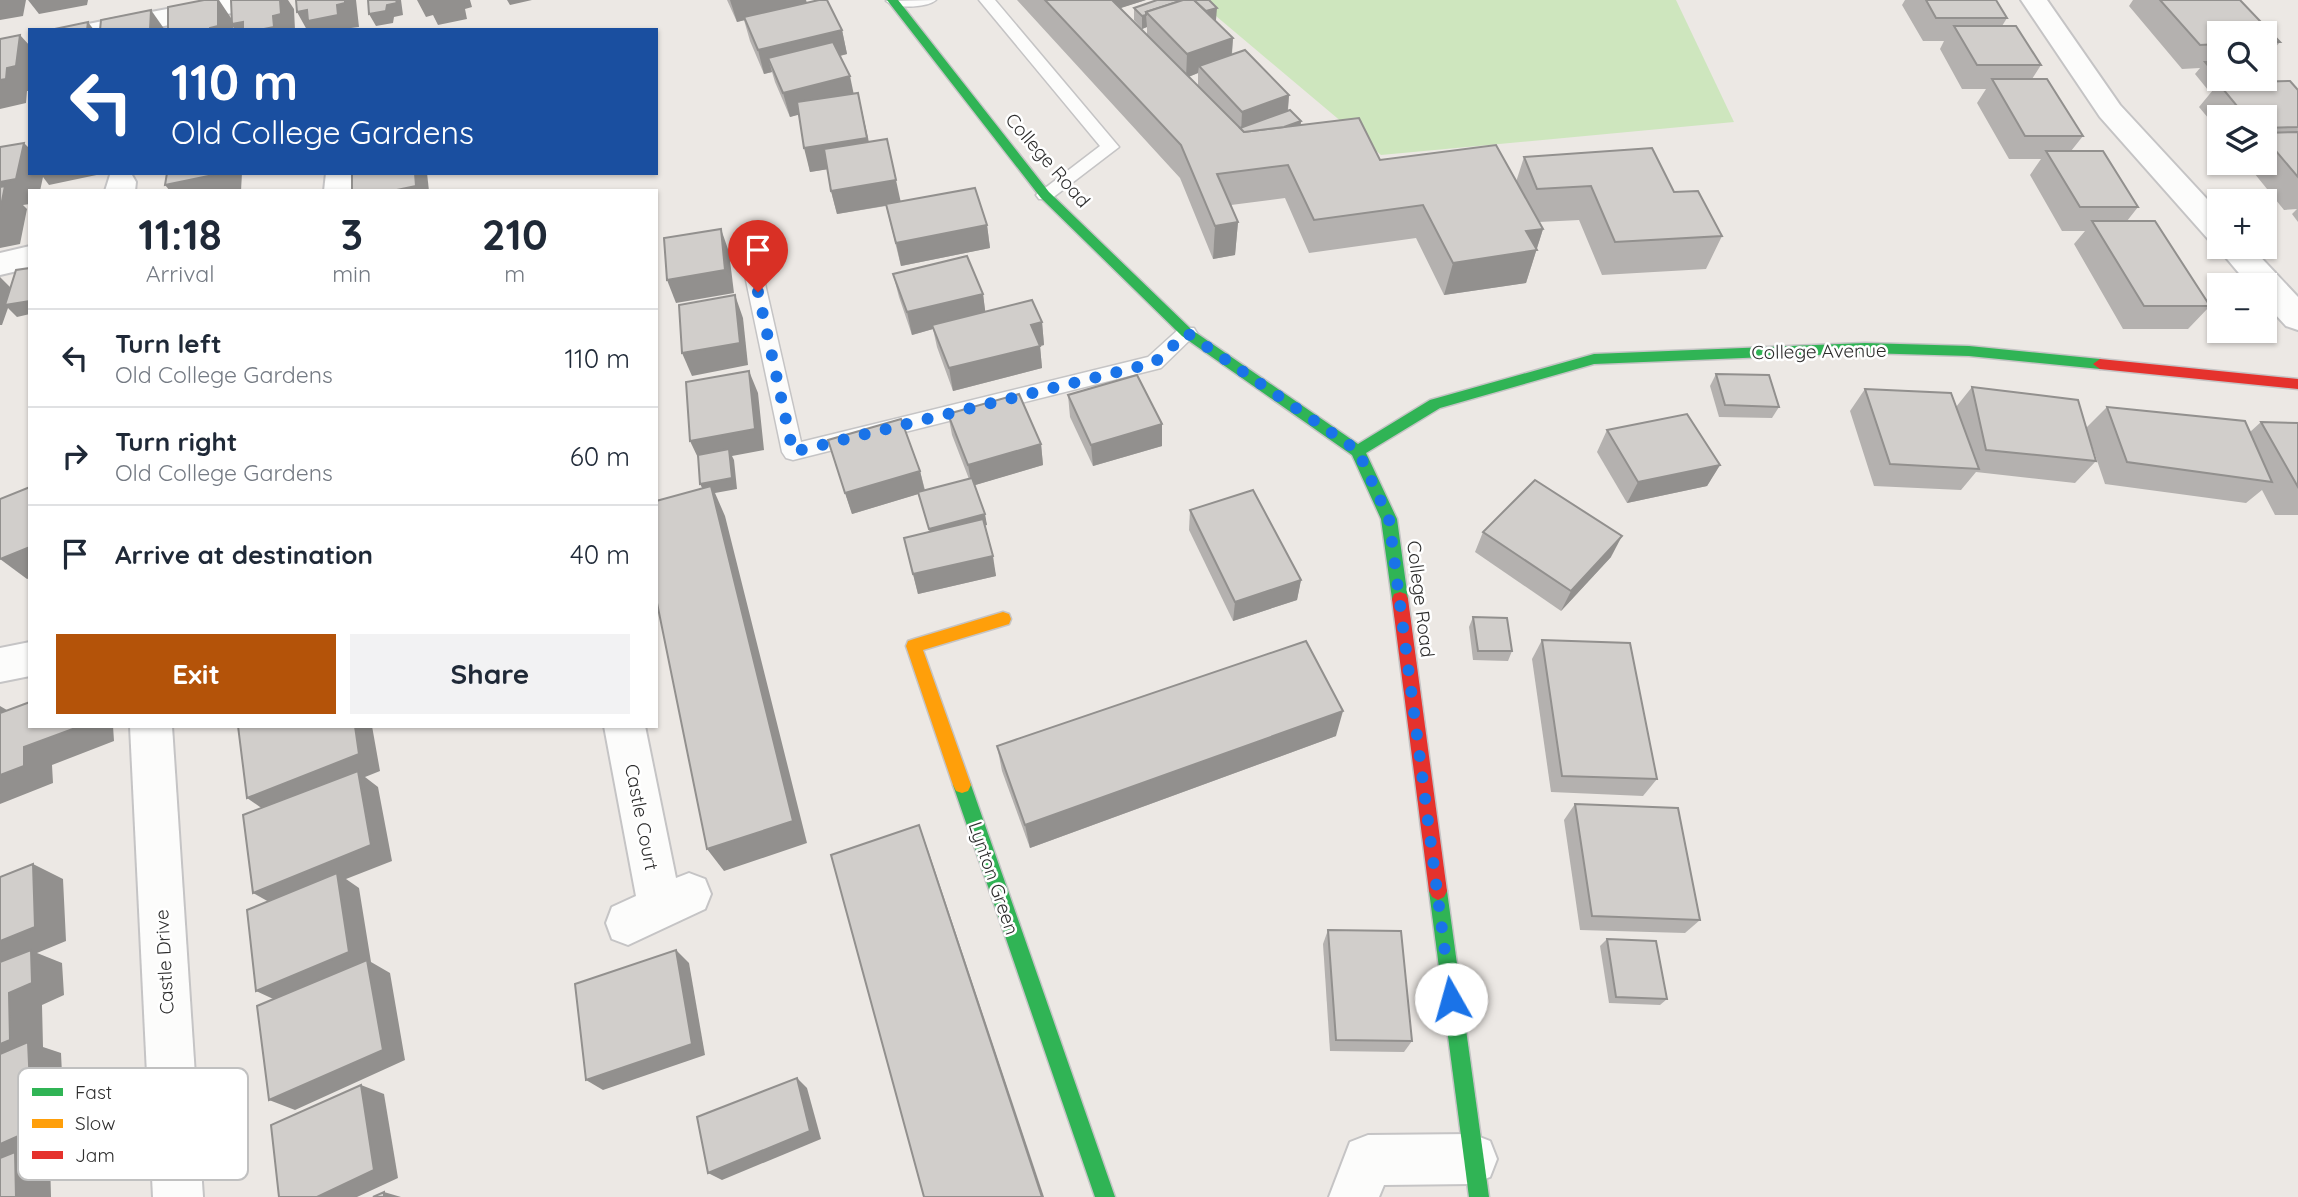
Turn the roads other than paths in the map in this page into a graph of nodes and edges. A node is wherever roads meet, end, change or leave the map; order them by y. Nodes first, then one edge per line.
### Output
1 (258, 0) edge
2 (928, 0) edge
3 (987, 0) edge
4 (2034, 0) edge
5 (893, 1) edge
6 (109, 28) edge
7 (1045, 195) junction
8 (2207, 218) edge
9 (28, 257) edge
10 (2244, 259) edge
11 (0, 264) edge
12 (752, 266) dead end
13 (2298, 318) edge
14 (1187, 333) junction
15 (2298, 384) edge
16 (1358, 451) junction
17 (1003, 619) dead end
18 (28, 659) edge
19 (0, 665) edge
20 (151, 728) edge
21 (624, 728) edge
22 (659, 908) dead end
23 (171, 1068) edge
24 (1476, 1178) edge
25 (1105, 1197) edge
26 (1354, 1197) edge

1 - 6 street
2 - 5 lane
3 - 7 lane
4 - 8 street
5 - 7 street, College Road
7 - 14 street, College Road
9 - 11 street
10 - 13 street
12 - 14 lane
14 - 16 street, College Road
15 - 16 street, College Avenue
16 - 24 street, College Road
17 - 25 street, Lynton Green
18 - 19 street
20 - 23 street, Castle Drive
21 - 22 street, Castle Court
24 - 26 street

